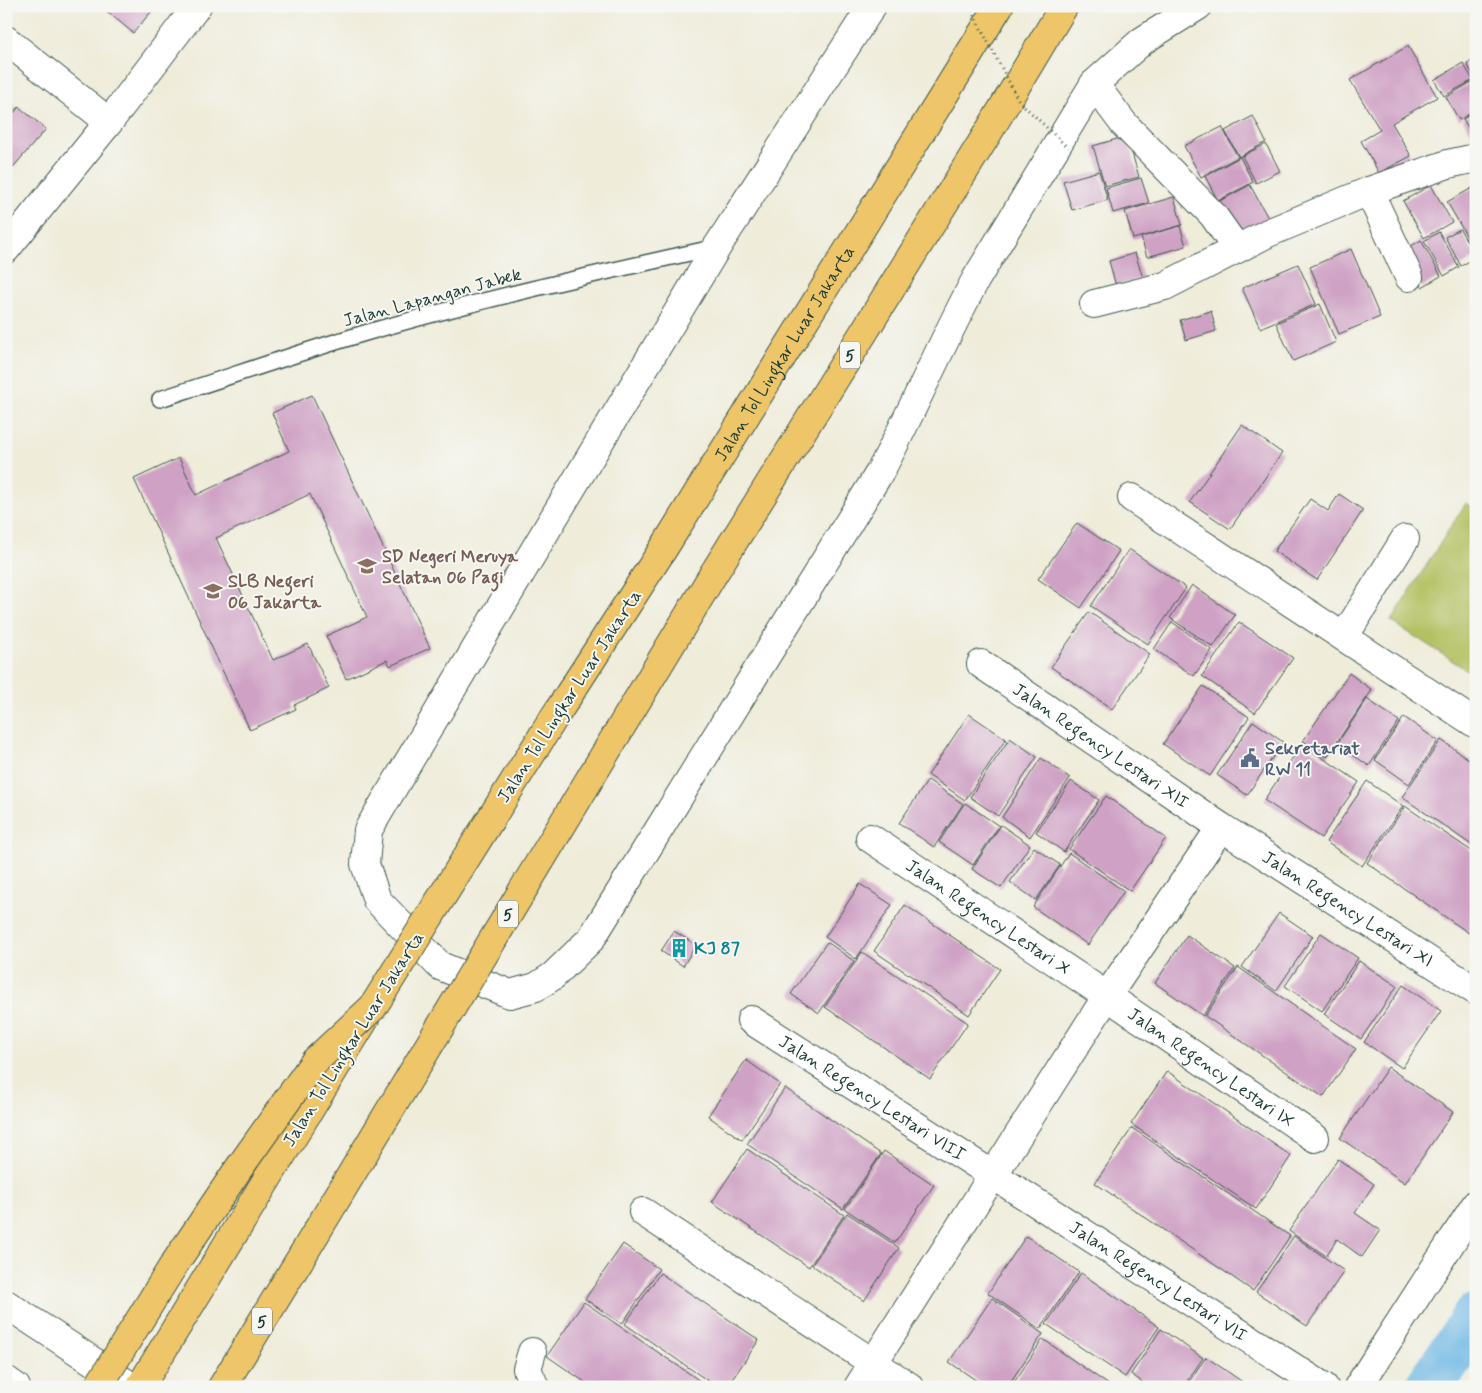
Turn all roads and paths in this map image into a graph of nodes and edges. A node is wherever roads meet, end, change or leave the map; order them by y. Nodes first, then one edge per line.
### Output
1 (197, 6) edge
2 (872, 6) edge
3 (969, 6) edge
4 (999, 6) edge
5 (1064, 6) edge
6 (1198, 6) edge
7 (6, 40) edge
8 (1094, 84) junction
9 (109, 122) junction
10 (1068, 148) dead end
11 (1476, 158) edge
12 (1369, 191) junction
13 (717, 246) junction
14 (6, 249) edge
15 (1237, 249) junction
16 (1409, 277) dead end
17 (1094, 304) dead end
18 (160, 399) dead end
19 (1132, 498) dead end
20 (1404, 540) dead end
21 (1344, 637) junction
22 (981, 664) dead end
23 (1476, 724) edge
24 (1221, 827) junction
25 (870, 838) dead end
26 (1476, 991) edge
27 (1107, 996) junction
28 (373, 1007) junction
29 (751, 1020) dead end
30 (1315, 1138) dead end
31 (993, 1174) junction
32 (1476, 1204) edge
33 (643, 1212) dead end
34 (6, 1304) edge
35 (532, 1352) dead end
36 (873, 1363) junction
37 (6, 1380) edge
38 (16, 1387) edge
39 (98, 1387) edge
40 (132, 1387) edge
41 (140, 1387) edge
42 (222, 1387) edge
43 (535, 1387) edge
44 (858, 1387) edge
45 (910, 1387) edge
46 (1324, 1387) edge
47 (1358, 1387) edge

1 - 9 street
2 - 13 street
3 - 10 path, bridge
4 - 28 highway, Jalan Tol Lingkar Luar Jakarta, bridge
5 - 42 highway, 5, bridge
6 - 8 street
7 - 9 street
8 - 13 street
8 - 15 street
9 - 14 street
11 - 12 street
12 - 15 street
12 - 16 street
13 - 18 lane, Jalan Lapangan Jabek
15 - 17 street
19 - 21 street
20 - 21 street
21 - 23 street
22 - 24 street, Jalan Regency Lestari XII
24 - 26 street, Jalan Regency Lestari XI
24 - 27 street
25 - 27 street, Jalan Regency Lestari X
27 - 30 street, Jalan Regency Lestari IX
27 - 31 street
28 - 39 highway, bridge
28 - 41 highway, Jalan Tol Lingkar Luar Jakarta, bridge
29 - 31 street, Jalan Regency Lestari VIII
31 - 36 street
31 - 46 street, Jalan Regency Lestari VII
32 - 47 street
33 - 36 street
34 - 40 street
35 - 43 street
36 - 44 street
36 - 45 street
37 - 38 street

